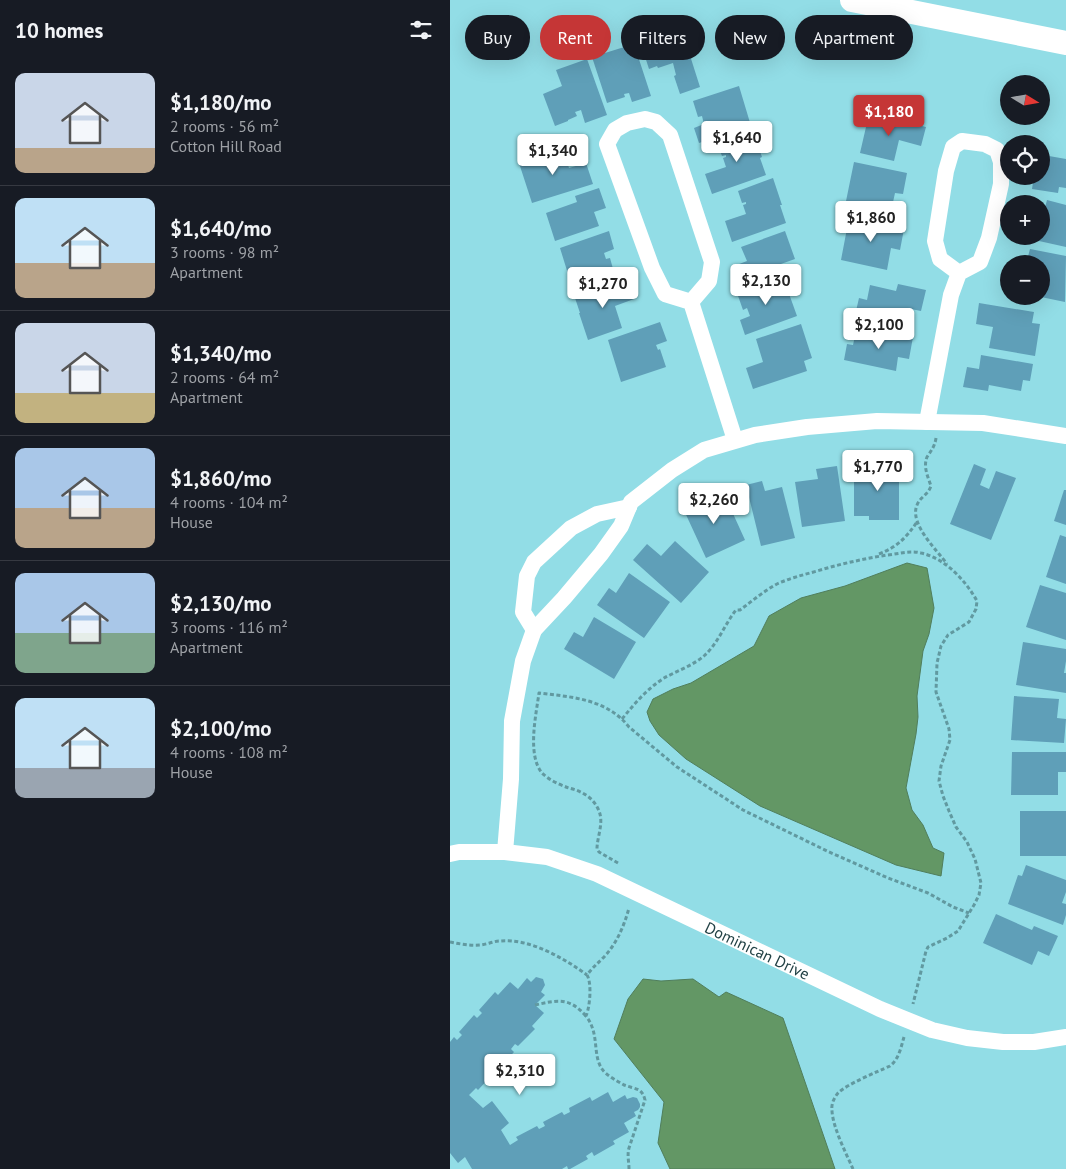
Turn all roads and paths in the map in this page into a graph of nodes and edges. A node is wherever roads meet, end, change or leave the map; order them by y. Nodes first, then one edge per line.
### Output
1 (852, 0) edge
2 (1066, 43) edge
3 (959, 272) junction
4 (691, 302) junction
5 (927, 422) junction
6 (937, 435) dead end
7 (1066, 436) edge
8 (735, 440) junction
9 (629, 507) junction
10 (917, 522) junction
11 (874, 556) junction
12 (950, 567) junction
13 (534, 630) junction
14 (622, 719) junction
15 (505, 852) junction
16 (450, 854) edge
17 (626, 868) dead end
18 (630, 905) dead end
19 (969, 913) junction
20 (450, 942) edge
21 (587, 975) junction
22 (536, 1005) dead end
23 (911, 1011) dead end
24 (586, 1016) junction
25 (906, 1031) dead end
26 (1066, 1037) edge
27 (629, 1169) edge
28 (853, 1169) edge

1 - 2 street
3 - 3 street
3 - 5 street
4 - 4 street
4 - 8 street
5 - 7 street
5 - 8 street
6 - 10 path
8 - 9 street
9 - 13 street
9 - 13 street
10 - 11 path
10 - 12 path
11 - 12 path
11 - 14 path
12 - 19 path
13 - 15 street
14 - 17 path
14 - 19 path
15 - 16 street, Dominican Drive
15 - 26 street, Dominican Drive
18 - 21 path
19 - 23 path
20 - 21 path
21 - 24 path
22 - 24 path
24 - 27 path
25 - 28 path

